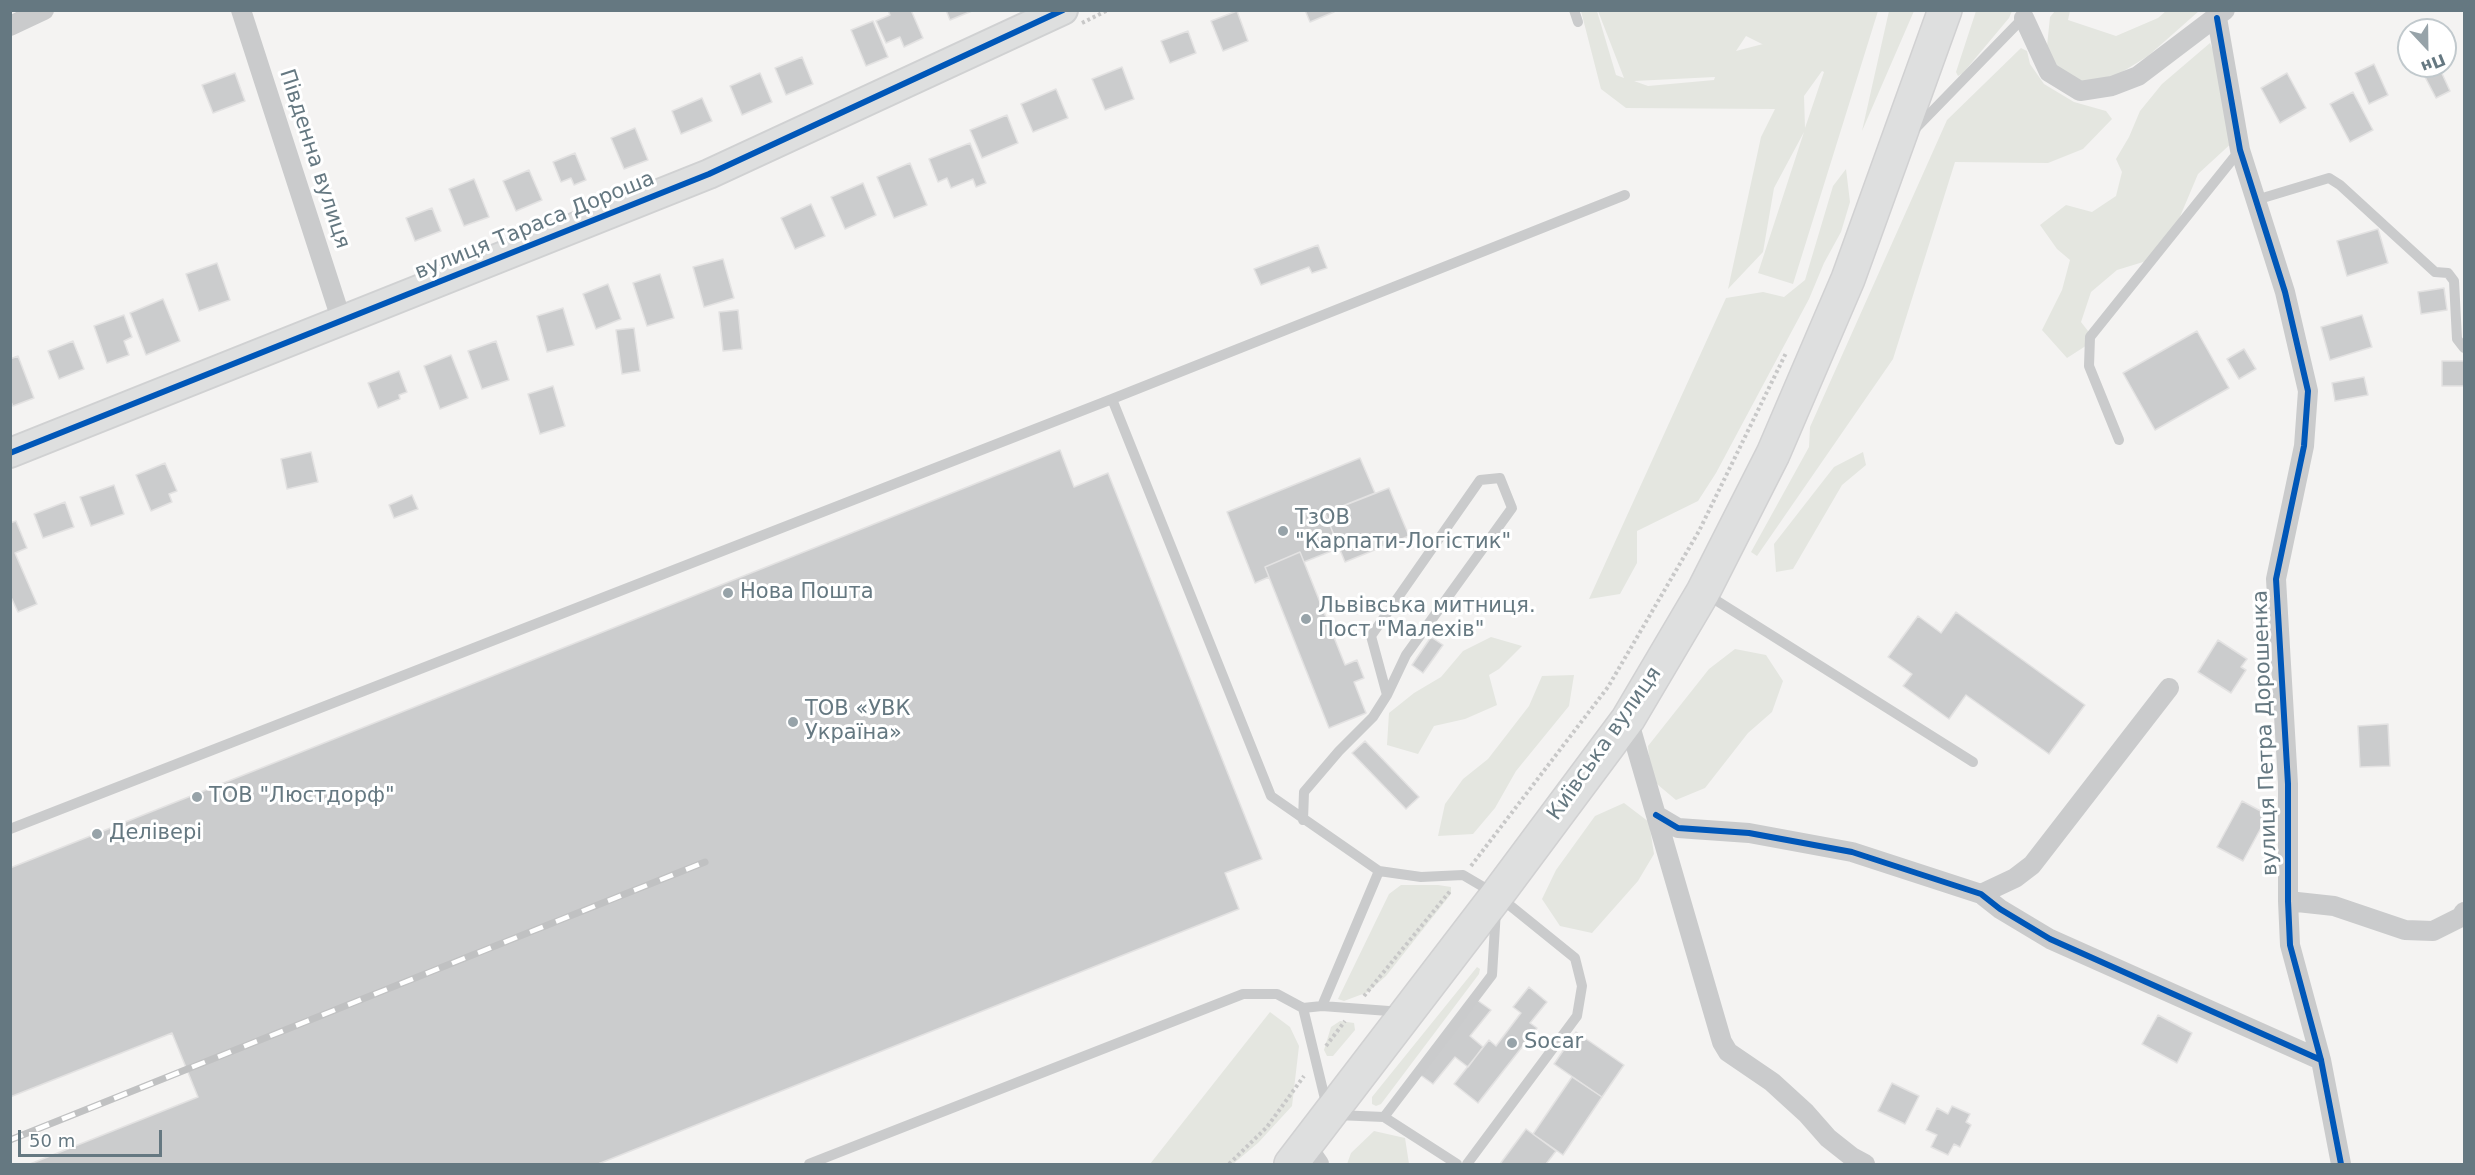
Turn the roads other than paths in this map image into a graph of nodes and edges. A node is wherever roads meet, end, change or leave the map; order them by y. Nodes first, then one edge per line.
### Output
1 (44, 10) edge
2 (241, 10) edge
3 (1063, 10) edge
4 (1574, 10) edge
5 (1944, 10) edge
6 (2026, 14) edge
7 (2221, 14) edge
8 (1578, 22) dead end
9 (10, 26) edge
10 (2240, 150) junction
11 (1894, 151) junction
12 (1625, 195) dead end
13 (2256, 200) junction
14 (342, 322) junction
15 (2464, 348) edge
16 (1112, 399) junction
17 (2119, 440) dead end
18 (10, 453) edge
19 (1703, 592) junction
20 (2169, 688) dead end
21 (1387, 695) junction
22 (1628, 718) junction
23 (1973, 762) dead end
24 (1656, 814) junction
25 (1304, 820) junction
26 (10, 829) edge
27 (1379, 871) junction
28 (1981, 894) junction
29 (1497, 895) junction
30 (2288, 901) junction
31 (2464, 912) edge
32 (1322, 1006) junction
33 (1303, 1008) junction
34 (1408, 1012) junction
35 (2321, 1060) junction
36 (1329, 1115) junction
37 (1384, 1117) junction
38 (1305, 1158) edge
39 (808, 1164) edge
40 (1456, 1164) edge
41 (1467, 1164) edge
42 (1865, 1164) edge
43 (2341, 1164) edge

1 - 9 street
2 - 14 street, Південна вулиця
3 - 14 street, вулиця Тараса Дороша
4 - 8 lane
5 - 11 highway, Київська вулиця
6 - 7 street
6 - 11 lane
7 - 10 street, вулиця Петра Дорошенка
10 - 13 street, вулиця Петра Дорошенка
10 - 17 lane
11 - 19 highway, Київська вулиця
12 - 16 lane
13 - 15 lane
13 - 30 street, вулиця Петра Дорошенка
14 - 18 street, вулиця Тараса Дороша
16 - 25 lane
16 - 26 lane
19 - 22 highway, Київська вулиця
19 - 23 lane
20 - 28 street
21 - 21 lane
21 - 25 lane
22 - 24 street
22 - 29 highway, Київська вулиця
24 - 28 street
24 - 42 street
25 - 27 lane
27 - 29 lane
27 - 32 lane
28 - 35 street
29 - 34 highway, Київська вулиця
29 - 37 lane
29 - 41 lane
30 - 31 street
30 - 35 street, вулиця Петра Дорошенка
32 - 33 lane
32 - 34 lane
33 - 36 lane
33 - 39 lane
34 - 36 highway, Київська вулиця
35 - 43 street, вулиця Петра Дорошенка
36 - 37 lane
36 - 38 highway, Київська вулиця
37 - 40 lane

